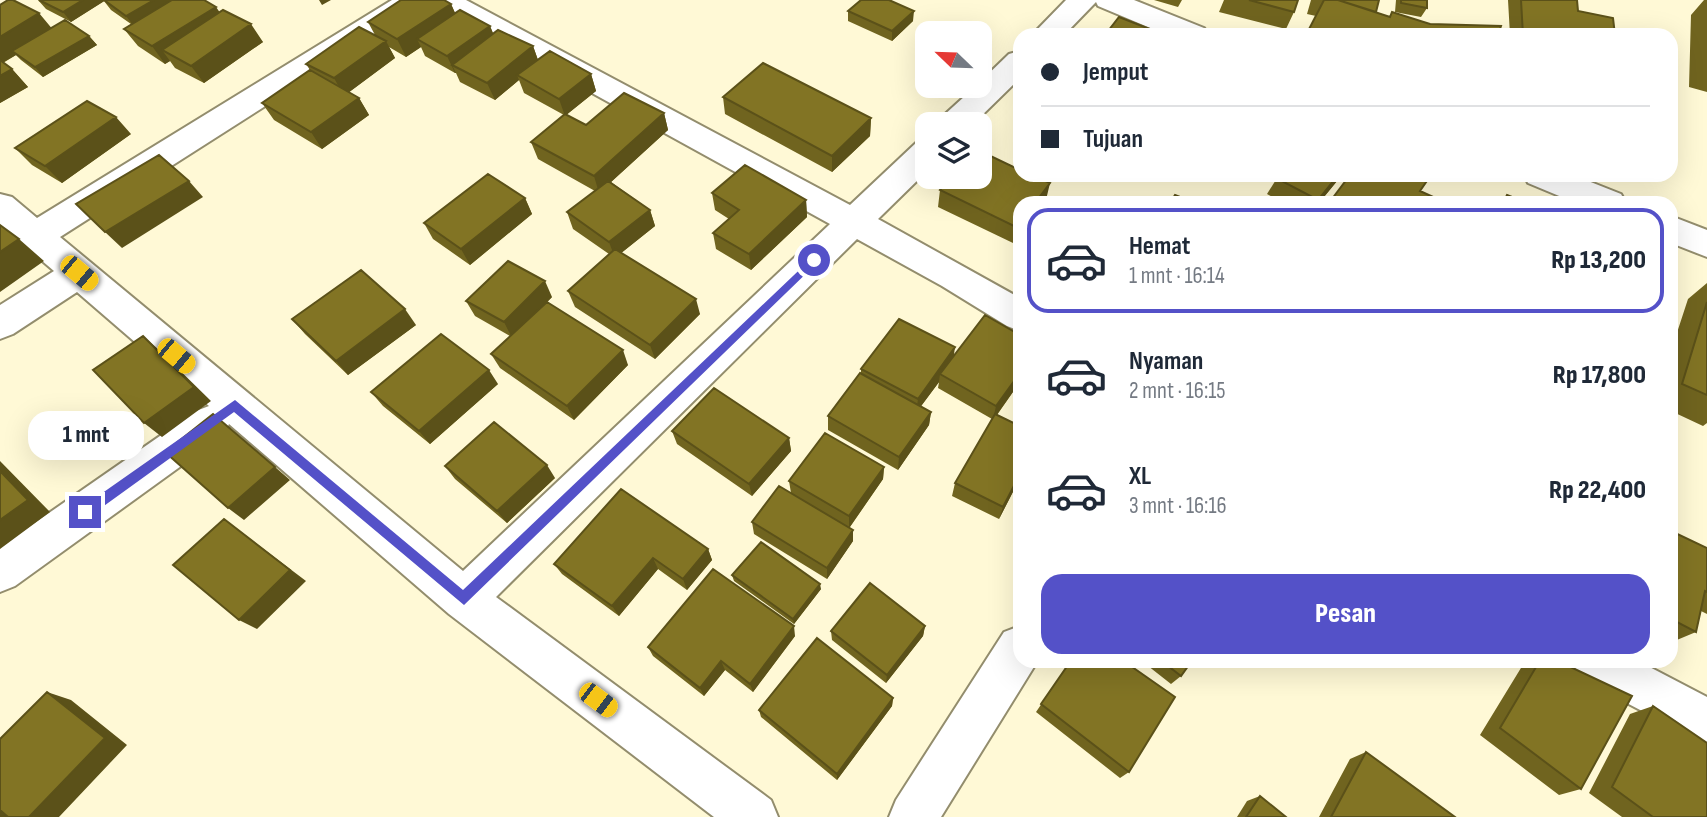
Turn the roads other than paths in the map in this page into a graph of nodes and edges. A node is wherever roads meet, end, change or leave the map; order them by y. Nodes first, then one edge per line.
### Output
1 (412, 0) edge
2 (444, 0) edge
3 (1083, 0) edge
4 (1108, 0) edge
5 (1054, 28) edge
6 (1177, 28) edge
7 (1013, 68) edge
8 (967, 112) edge
9 (915, 162) edge
10 (1557, 182) edge
11 (1592, 196) edge
12 (0, 206) edge
13 (853, 222) junction
14 (1678, 232) edge
15 (36, 236) junction
16 (1707, 244) edge
17 (79, 273) junction
18 (1013, 312) edge
19 (0, 324) edge
20 (235, 405) junction
21 (0, 572) edge
22 (464, 599) junction
23 (1013, 659) edge
24 (1606, 668) edge
25 (1707, 722) edge
26 (754, 817) edge
27 (913, 817) edge

1 - 15 street
2 - 13 street
3 - 5 street
4 - 6 street
7 - 8 street
9 - 13 street
10 - 11 street
12 - 15 street
13 - 18 street
13 - 22 street
14 - 16 street
15 - 17 street
17 - 19 street
17 - 20 street
20 - 21 street
20 - 22 street
22 - 26 street
23 - 27 street
24 - 25 street

